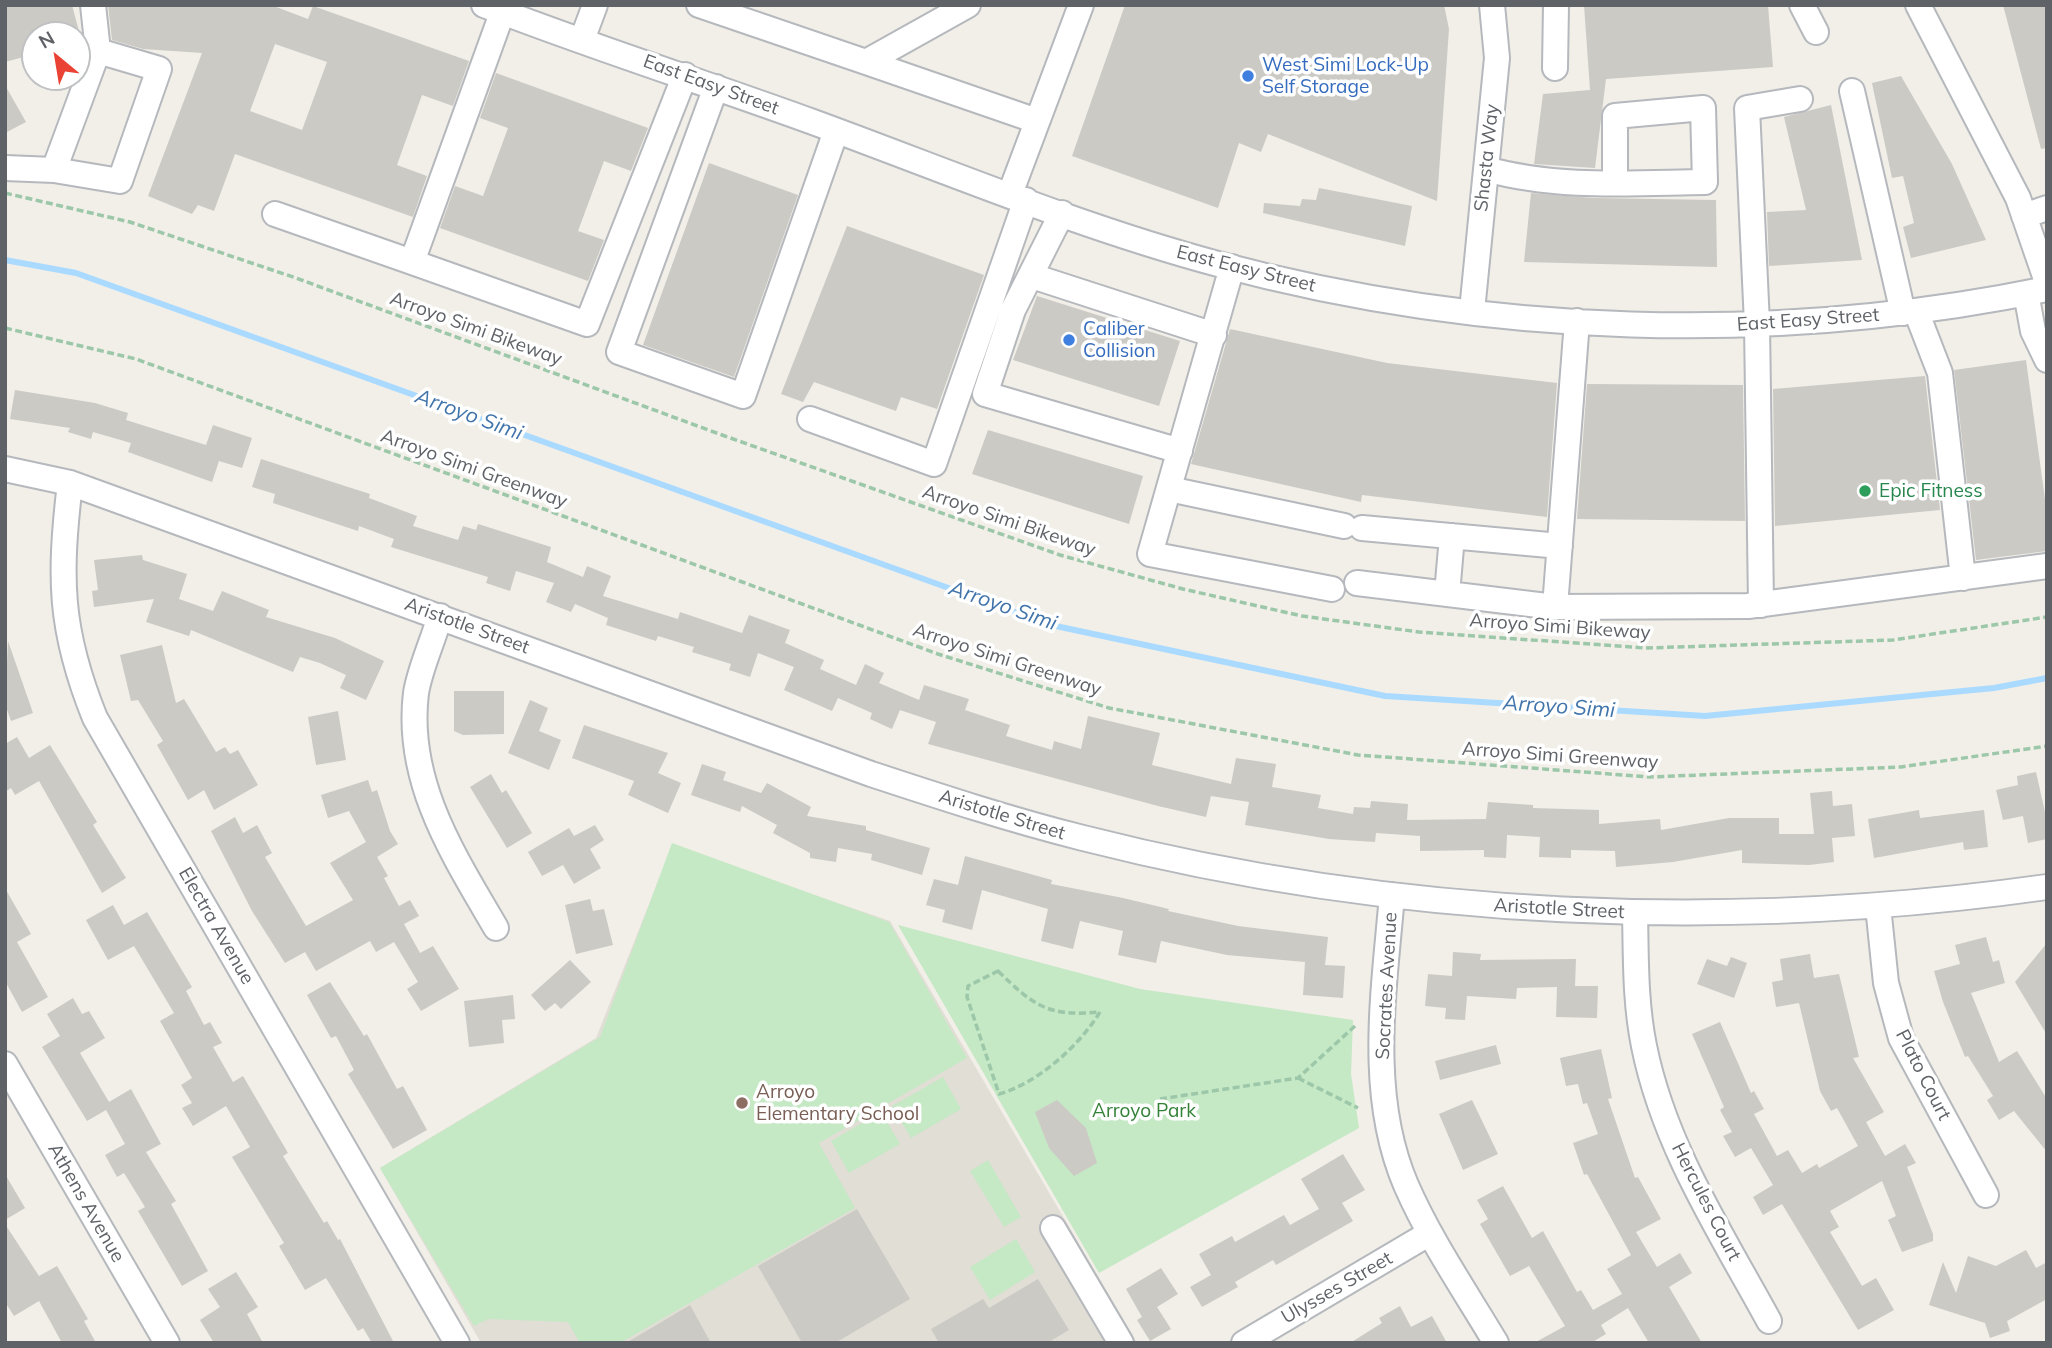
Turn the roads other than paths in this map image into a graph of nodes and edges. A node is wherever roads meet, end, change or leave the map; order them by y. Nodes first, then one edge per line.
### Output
1 (93, 5) edge
2 (595, 5) edge
3 (699, 5) edge
4 (968, 5) edge
5 (1081, 5) edge
6 (1492, 5) edge
7 (1556, 5) edge
8 (1802, 5) edge
9 (1918, 5) edge
10 (497, 8) edge
11 (1816, 32) dead end
12 (582, 40) junction
13 (98, 51) junction
14 (866, 62) junction
15 (1555, 68) dead end
16 (685, 75) junction
17 (716, 87) junction
18 (1852, 91) dead end
19 (1800, 99) dead end
20 (1037, 121) junction
21 (836, 131) junction
22 (5, 168) edge
23 (1486, 169) junction
24 (54, 170) junction
25 (1615, 183) junction
26 (1018, 197) junction
27 (2035, 212) edge
28 (275, 214) dead end
29 (1062, 214) junction
30 (412, 262) junction
31 (1231, 267) junction
32 (1032, 276) junction
33 (2040, 288) edge
34 (1472, 312) junction
35 (1910, 312) junction
36 (1577, 321) junction
37 (1757, 324) junction
38 (1213, 335) junction
39 (2047, 360) edge
40 (810, 419) dead end
41 (1180, 451) junction
42 (5, 469) edge
43 (71, 483) junction
44 (1169, 489) junction
45 (1452, 536) junction
46 (1560, 546) junction
47 (2047, 566) edge
48 (1963, 578) junction
49 (1357, 583) dead end
50 (1332, 589) dead end
51 (1447, 594) junction
52 (1761, 604) junction
53 (1555, 607) junction
54 (440, 616) junction
55 (2047, 887) edge
56 (1392, 895) junction
57 (1878, 906) junction
58 (1635, 913) junction
59 (496, 929) dead end
60 (5, 1064) edge
61 (1986, 1195) dead end
62 (1053, 1228) dead end
63 (1430, 1233) junction
64 (1769, 1321) dead end
65 (167, 1343) edge
66 (457, 1343) edge
67 (1121, 1343) edge
68 (1244, 1343) edge
69 (1496, 1343) edge

1 - 13 street
2 - 12 street
3 - 14 street
4 - 14 street
5 - 20 street
6 - 23 street, Shasta Way
7 - 15 street
8 - 11 street
9 - 27 street
10 - 12 street, East Easy Street
10 - 30 street
12 - 16 street, East Easy Street
13 - 24 street
13 - 24 street
14 - 20 street
16 - 17 street, East Easy Street
16 - 30 street
17 - 21 street, East Easy Street
17 - 21 street
18 - 35 street
19 - 37 street
20 - 26 street
21 - 26 street, East Easy Street
22 - 24 street
23 - 25 street
23 - 34 street, Shasta Way
25 - 25 street
26 - 29 street, East Easy Street
26 - 40 street
27 - 33 street
28 - 30 street
29 - 31 street, East Easy Street
29 - 32 street
31 - 34 street, East Easy Street
31 - 38 street
32 - 38 street
32 - 41 street
33 - 35 street, East Easy Street
33 - 39 street
34 - 36 street, East Easy Street
35 - 37 street, East Easy Street
35 - 48 street
36 - 37 street, East Easy Street
36 - 46 street
37 - 52 street
38 - 41 street
41 - 44 street
42 - 43 street, Aristotle Street
43 - 54 street, Aristotle Street
43 - 66 street, Electra Avenue
44 - 45 street
44 - 50 street
45 - 46 street
45 - 51 street
46 - 53 street
47 - 48 street
48 - 52 street
49 - 51 street
51 - 53 street
52 - 53 street
54 - 56 street, Aristotle Street
54 - 59 street
55 - 57 street, Aristotle Street
56 - 58 street, Aristotle Street
56 - 63 street, Socrates Avenue
57 - 58 street, Aristotle Street
57 - 61 street, Plato Court
58 - 64 street, Hercules Court
60 - 65 street, Athens Avenue
62 - 67 street
63 - 68 street, Ulysses Street
63 - 69 street, Socrates Avenue

